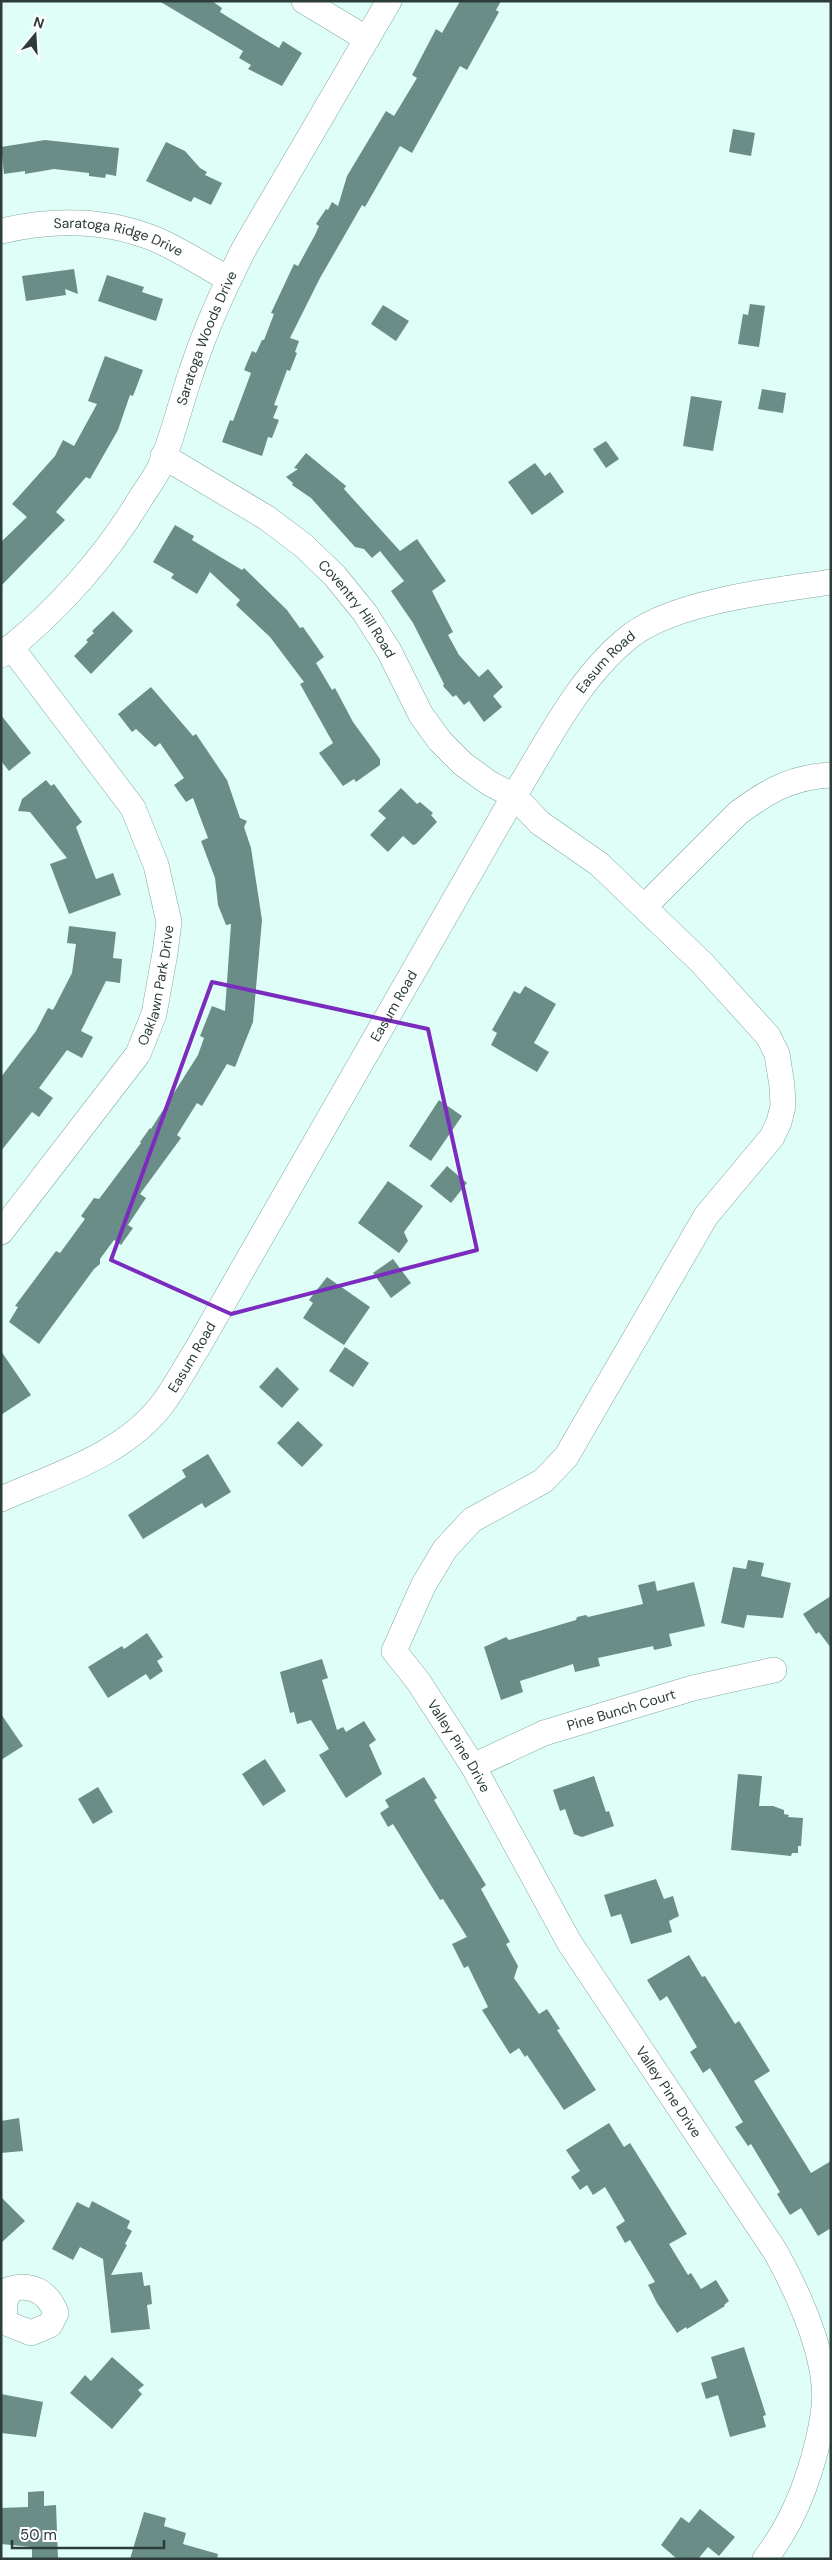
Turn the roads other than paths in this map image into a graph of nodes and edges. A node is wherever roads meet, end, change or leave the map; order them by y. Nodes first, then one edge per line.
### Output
1 (304, 1) edge
2 (389, 1) edge
3 (367, 39) junction
4 (1, 231) edge
5 (229, 279) junction
6 (163, 456) junction
7 (831, 582) edge
8 (6, 651) edge
9 (831, 775) edge
10 (514, 796) junction
11 (644, 907) junction
12 (1, 1232) edge
13 (1, 1499) edge
14 (394, 1651) joint
15 (774, 1670) dead end
16 (473, 1766) junction
17 (765, 2559) edge

1 - 3 street
2 - 3 street, Saratoga Woods Drive
3 - 5 street, Saratoga Woods Drive
4 - 5 street, Saratoga Ridge Drive
5 - 6 street, Saratoga Woods Drive
6 - 8 street, Saratoga Woods Drive
6 - 10 street, Coventry Hill Road
7 - 10 street, Easum Road
8 - 12 street, Oaklawn Park Drive
9 - 11 street
10 - 11 street, Coventry Hill Road
10 - 13 street, Easum Road
11 - 14 street, Coventry Hill Road
14 - 16 street, Valley Pine Drive
15 - 16 street, Pine Bunch Court
16 - 17 street, Valley Pine Drive

